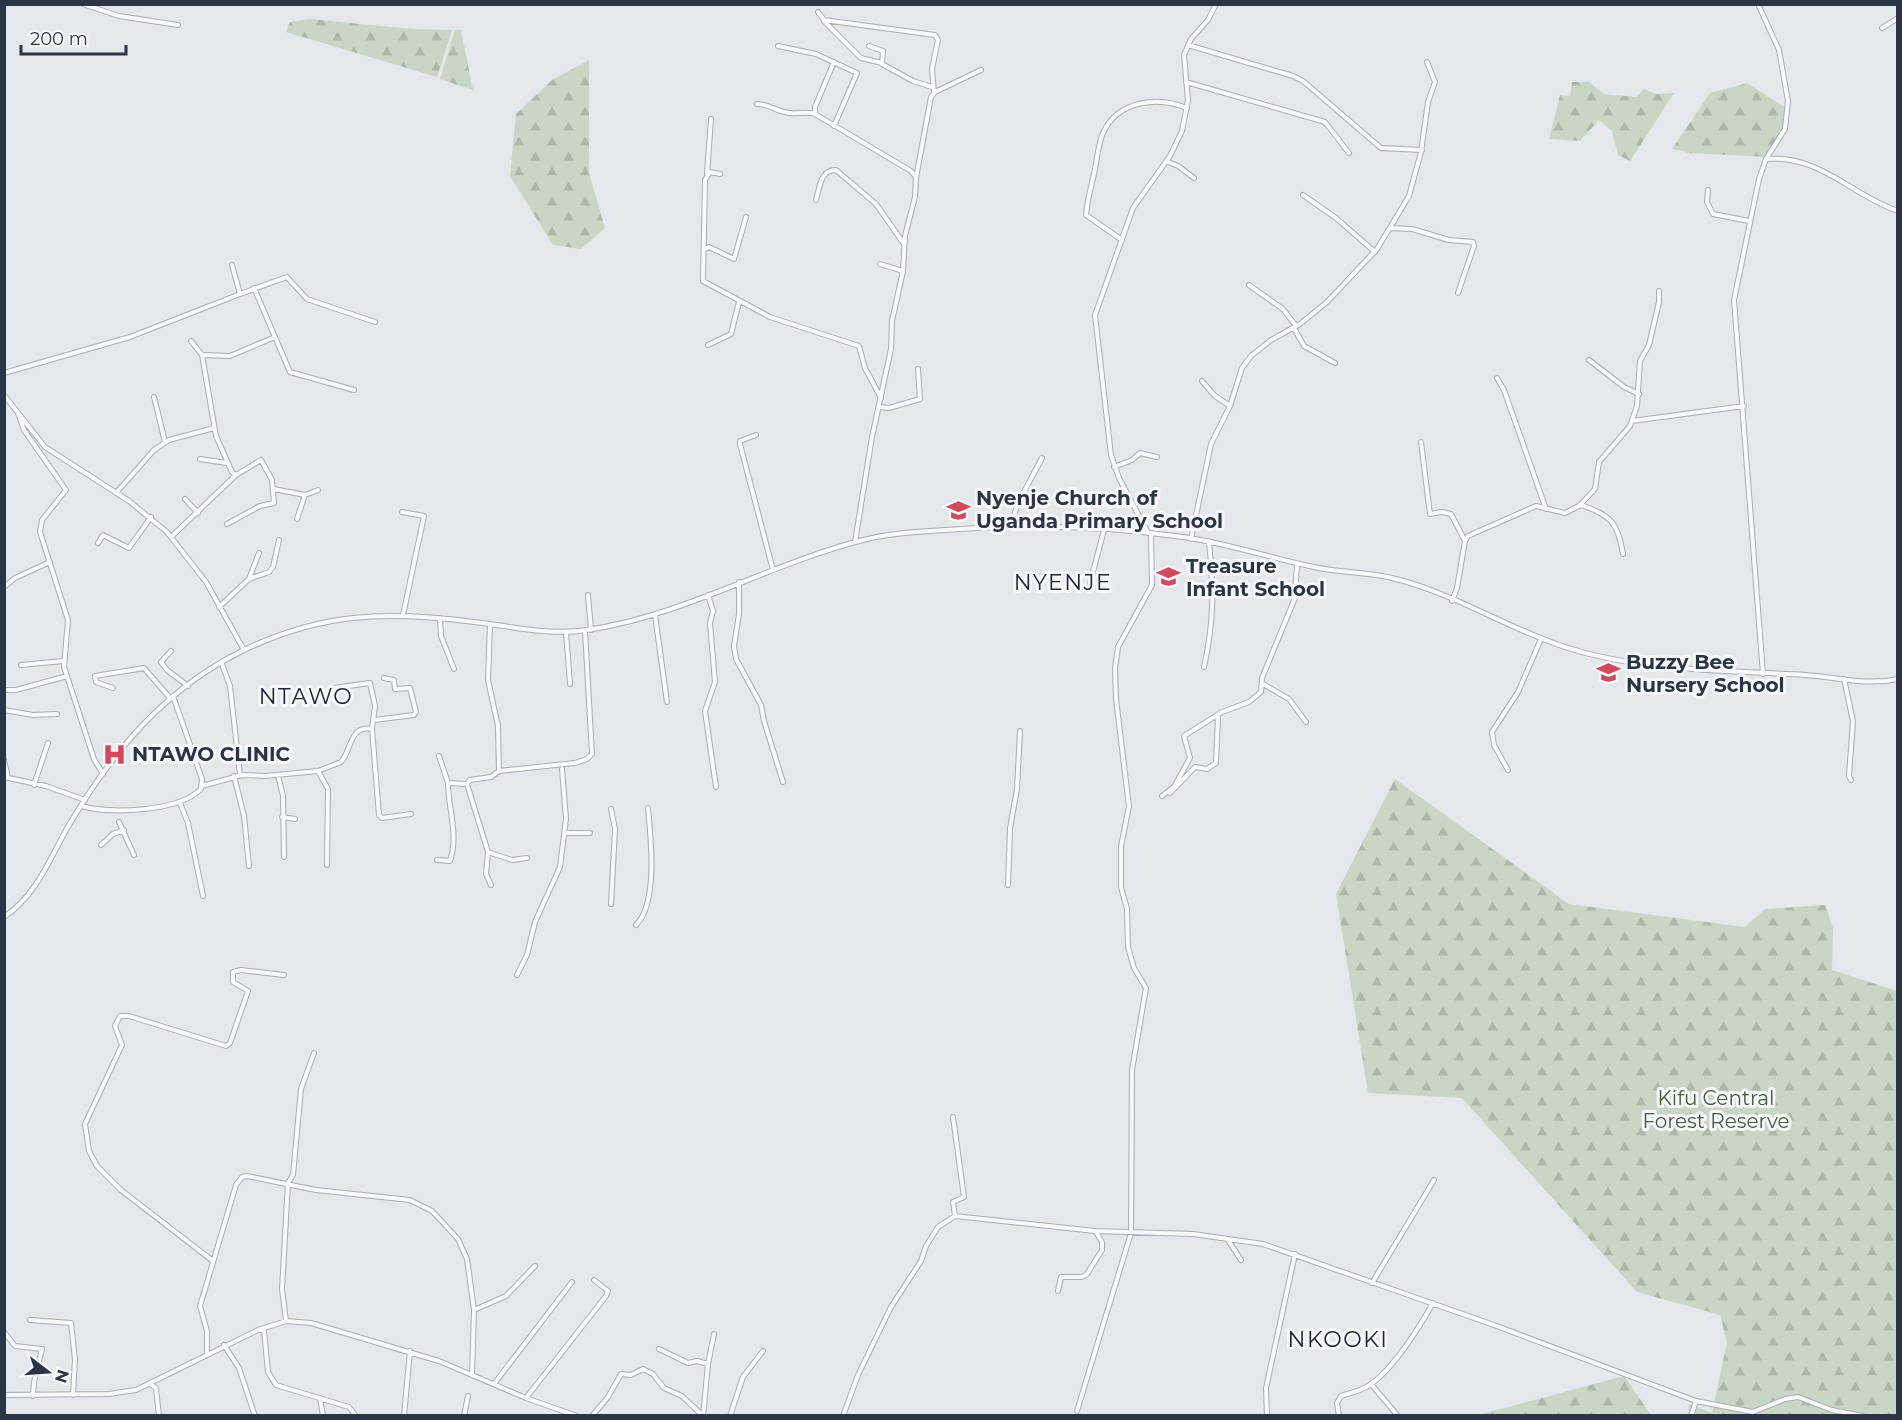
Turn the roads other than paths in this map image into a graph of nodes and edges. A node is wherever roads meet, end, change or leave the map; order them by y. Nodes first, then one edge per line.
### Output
1 (83, 4) edge
2 (1216, 4) edge
3 (1758, 4) edge
4 (818, 12) dead end
5 (1898, 18) edge
6 (824, 20) junction
7 (178, 25) dead end
8 (1882, 28) dead end
9 (1188, 45) junction
10 (778, 46) dead end
11 (869, 46) dead end
12 (834, 62) junction
13 (1426, 62) dead end
14 (882, 63) junction
15 (981, 70) dead end
16 (1186, 82) junction
17 (932, 87) junction
18 (934, 93) junction
19 (757, 104) dead end
20 (1187, 108) junction
21 (815, 114) junction
22 (711, 119) dead end
23 (834, 126) junction
24 (1422, 150) junction
25 (1349, 153) dead end
26 (1766, 159) junction
27 (1166, 161) junction
28 (707, 174) junction
29 (720, 174) dead end
30 (916, 178) junction
31 (1194, 178) dead end
32 (1708, 190) dead end
33 (1303, 195) dead end
34 (816, 200) dead end
35 (1898, 211) edge
36 (746, 217) dead end
37 (1749, 221) junction
38 (1389, 228) junction
39 (1122, 240) junction
40 (904, 245) junction
41 (705, 249) junction
42 (1375, 252) junction
43 (880, 264) dead end
44 (232, 265) dead end
45 (903, 271) junction
46 (1249, 285) dead end
47 (254, 288) junction
48 (1659, 291) dead end
49 (1458, 293) dead end
50 (240, 294) junction
51 (739, 302) junction
52 (375, 321) dead end
53 (1295, 327) junction
54 (275, 337) junction
55 (191, 341) dead end
56 (708, 345) dead end
57 (202, 355) junction
58 (1589, 360) dead end
59 (1335, 363) dead end
60 (918, 369) dead end
61 (4, 373) edge
62 (1497, 378) dead end
63 (1202, 381) dead end
64 (354, 390) dead end
65 (1639, 394) junction
66 (4, 395) edge
67 (154, 397) dead end
68 (882, 399) junction
69 (1230, 406) junction
70 (1744, 406) junction
71 (880, 407) junction
72 (18, 413) junction
73 (1632, 421) junction
74 (214, 428) junction
75 (756, 435) dead end
76 (1421, 442) dead end
77 (165, 443) junction
78 (1157, 457) dead end
79 (1042, 458) dead end
80 (200, 459) dead end
81 (227, 463) junction
82 (1114, 467) junction
83 (236, 475) junction
84 (274, 489) junction
85 (318, 490) dead end
86 (116, 493) junction
87 (305, 495) junction
88 (185, 499) dead end
89 (1581, 505) junction
90 (1546, 509) junction
91 (402, 512) dead end
92 (198, 513) junction
93 (151, 517) junction
94 (297, 519) dead end
95 (227, 524) dead end
96 (1011, 528) junction
97 (1104, 530) junction
98 (1149, 534) junction
99 (171, 537) junction
100 (1191, 539) junction
101 (279, 540) dead end
102 (1465, 541) junction
103 (855, 542) junction
104 (98, 543) dead end
105 (1209, 543) junction
106 (259, 553) dead end
107 (1623, 554) dead end
108 (50, 562) junction
109 (1297, 564) junction
110 (773, 570) junction
111 (249, 579) junction
112 (739, 582) junction
113 (1089, 586) dead end
114 (4, 587) edge
115 (588, 595) dead end
116 (708, 595) junction
117 (1452, 600) junction
118 (219, 607) junction
119 (403, 615) junction
120 (655, 615) junction
121 (440, 618) junction
122 (490, 624) junction
123 (591, 630) junction
124 (585, 631) junction
125 (566, 632) junction
126 (1542, 639) junction
127 (244, 650) junction
128 (171, 651) dead end
129 (63, 661) junction
130 (222, 664) junction
131 (21, 665) dead end
132 (1204, 667) dead end
133 (454, 669) dead end
134 (1763, 674) junction
135 (67, 676) junction
136 (384, 678) dead end
137 (1844, 679) junction
138 (1898, 679) edge
139 (570, 684) dead end
140 (1263, 684) junction
141 (188, 686) junction
142 (113, 688) dead end
143 (334, 688) dead end
144 (4, 690) edge
145 (171, 697) junction
146 (667, 702) dead end
147 (4, 710) edge
148 (57, 714) dead end
149 (1218, 716) junction
150 (374, 720) junction
151 (1306, 722) dead end
152 (372, 729) junction
153 (1020, 731) dead end
154 (48, 743) dead end
155 (439, 756) dead end
156 (4, 760) edge
157 (562, 769) dead end
158 (1508, 770) dead end
159 (318, 771) junction
160 (499, 771) junction
161 (103, 774) junction
162 (240, 775) junction
163 (278, 775) junction
164 (234, 776) junction
165 (6, 778) edge
166 (1851, 780) dead end
167 (783, 782) dead end
168 (448, 783) junction
169 (467, 784) junction
170 (34, 785) junction
171 (202, 786) junction
172 (716, 787) dead end
173 (1168, 793) junction
174 (1162, 796) dead end
175 (85, 800) junction
176 (180, 803) junction
177 (81, 806) junction
178 (648, 808) dead end
179 (611, 809) dead end
180 (411, 814) dead end
181 (282, 817) junction
182 (295, 819) dead end
183 (119, 822) dead end
184 (124, 830) junction
185 (565, 832) junction
186 (591, 833) dead end
187 (101, 845) dead end
188 (488, 852) junction
189 (134, 855) dead end
190 (284, 857) dead end
191 (527, 858) dead end
192 (437, 860) dead end
193 (327, 865) dead end
194 (249, 866) dead end
195 (491, 885) dead end
196 (1008, 885) dead end
197 (203, 896) dead end
198 (611, 904) dead end
199 (4, 917) edge
200 (636, 925) dead end
201 (284, 975) dead end
202 (517, 975) dead end
203 (314, 1053) dead end
204 (953, 1117) dead end
205 (1434, 1180) dead end
206 (288, 1183) junction
207 (955, 1216) junction
208 (1095, 1231) junction
209 (1131, 1233) junction
210 (1228, 1240) junction
211 (1295, 1254) junction
212 (1241, 1260) dead end
213 (213, 1261) junction
214 (535, 1266) dead end
215 (594, 1280) dead end
216 (572, 1282) dead end
217 (1372, 1283) junction
218 (1058, 1291) dead end
219 (1433, 1303) junction
220 (474, 1310) junction
221 (30, 1320) dead end
222 (286, 1321) junction
223 (258, 1330) junction
224 (4, 1332) edge
225 (714, 1334) dead end
226 (224, 1345) junction
227 (659, 1349) dead end
228 (410, 1351) junction
229 (763, 1351) dead end
230 (207, 1353) junction
231 (708, 1364) junction
232 (472, 1375) junction
233 (150, 1384) junction
234 (494, 1384) junction
235 (1371, 1384) junction
236 (4, 1395) edge
237 (73, 1395) junction
238 (33, 1396) junction
239 (468, 1396) dead end
240 (320, 1398) junction
241 (526, 1398) junction
242 (1696, 1401) junction
243 (1077, 1411) dead end
244 (159, 1416) edge
245 (255, 1416) edge
246 (323, 1416) edge
247 (356, 1416) edge
248 (404, 1416) edge
249 (464, 1416) edge
250 (577, 1416) edge
251 (592, 1416) edge
252 (703, 1416) edge
253 (730, 1416) edge
254 (843, 1416) edge
255 (1267, 1416) edge
256 (1339, 1416) edge
257 (1398, 1416) edge
258 (1691, 1416) edge
259 (1863, 1416) edge

1 - 7 street
2 - 9 street
3 - 26 street
4 - 6 street
5 - 8 street
6 - 14 street
6 - 17 street
9 - 16 street
9 - 24 street
10 - 12 street
11 - 14 street
12 - 21 street
12 - 23 street
13 - 24 street
14 - 17 street
15 - 18 street
16 - 20 street
16 - 25 street
17 - 18 street
18 - 30 street
19 - 21 street
20 - 27 street
20 - 39 street
21 - 23 street
22 - 28 street
23 - 30 street
24 - 38 street
26 - 35 street
26 - 37 street
27 - 31 street
27 - 39 street
28 - 29 street
28 - 41 street
30 - 40 street
32 - 37 street
33 - 42 street
34 - 40 street
36 - 41 street
37 - 70 street
38 - 42 street
38 - 49 street
39 - 82 street
40 - 45 street
41 - 51 street
42 - 53 street
43 - 45 street
44 - 50 street
45 - 68 street
46 - 53 street
47 - 50 street
47 - 52 street
47 - 54 street
48 - 65 street
50 - 61 street
51 - 56 street
51 - 68 street
53 - 59 street
53 - 69 street
54 - 57 street
54 - 64 street
55 - 57 street
57 - 74 street
58 - 65 street
60 - 71 street
62 - 90 street
63 - 69 street
65 - 73 street
66 - 72 street
67 - 77 street
68 - 71 street
69 - 100 street
70 - 73 street
70 - 134 street
71 - 103 street
72 - 86 street
72 - 108 street
73 - 89 street
74 - 77 street
74 - 81 street
75 - 110 street
76 - 102 street
77 - 86 street
78 - 82 street
79 - 96 street
80 - 81 street
81 - 83 street
82 - 98 street
83 - 84 street
83 - 92 street
84 - 87 street
84 - 95 street
85 - 87 street
86 - 93 street
87 - 94 street
88 - 92 street
89 - 90 street
89 - 107 street
90 - 102 street
91 - 119 street
92 - 99 street
93 - 99 street
93 - 104 street
96 - 97 street
96 - 103 street
97 - 98 street
97 - 113 street
98 - 100 street
98 - 209 street
99 - 118 street
100 - 105 street
101 - 111 street
102 - 117 street
103 - 110 street
105 - 109 street
105 - 132 street
106 - 111 street
108 - 114 street
108 - 129 street
109 - 117 street
109 - 140 street
110 - 112 street
111 - 118 street
112 - 116 street
112 - 167 street
115 - 123 street
116 - 120 street
116 - 172 street
117 - 126 street
118 - 127 street
119 - 121 street
119 - 127 street
120 - 123 street
120 - 146 street
121 - 122 street
121 - 133 street
122 - 125 street
122 - 160 street
123 - 124 street
124 - 125 street
124 - 160 street
125 - 139 street
126 - 134 street
126 - 158 street
127 - 130 street
128 - 141 street
129 - 131 street
129 - 135 street
130 - 141 street
130 - 162 street
134 - 137 street
135 - 144 street
135 - 161 street
136 - 150 street
137 - 138 street
137 - 166 street
140 - 149 street
140 - 151 street
141 - 145 street
142 - 145 street
143 - 150 street
145 - 161 street
145 - 171 street
147 - 148 street
149 - 173 street
149 - 173 street
150 - 152 street
152 - 159 street
152 - 180 street
153 - 196 street
154 - 170 street
155 - 168 street
156 - 165 street
157 - 185 street
159 - 163 street
159 - 193 street
160 - 169 street
161 - 175 street
162 - 163 street
162 - 164 street
163 - 181 street
164 - 171 street
164 - 194 street
165 - 170 street
168 - 169 street
168 - 192 street
169 - 188 street
170 - 175 street
171 - 176 street
173 - 174 street
175 - 177 street
176 - 177 street
176 - 197 street
177 - 199 street
178 - 200 street
179 - 198 street
181 - 182 street
181 - 190 street
183 - 184 street
184 - 187 street
184 - 189 street
185 - 186 street
185 - 202 street
188 - 191 street
188 - 195 street
201 - 213 street
203 - 206 street
204 - 207 street
205 - 217 street
206 - 213 street
206 - 220 street
206 - 222 street
207 - 208 street
207 - 254 street
208 - 209 street
208 - 218 street
209 - 210 street
209 - 243 street
210 - 211 street
210 - 212 street
211 - 217 street
211 - 255 street
213 - 230 street
214 - 220 street
215 - 241 street
216 - 234 street
217 - 219 street
219 - 235 street
219 - 242 street
220 - 232 street
221 - 237 street
222 - 223 street
222 - 228 street
223 - 226 street
223 - 240 street
224 - 238 street
225 - 231 street
226 - 230 street
226 - 245 street
227 - 231 street
228 - 232 street
228 - 248 street
229 - 253 street
230 - 233 street
231 - 252 street
232 - 234 street
233 - 237 street
233 - 244 street
234 - 241 street
235 - 256 street
235 - 257 street
236 - 238 street
237 - 238 street
239 - 249 street
240 - 246 street
240 - 247 street
241 - 250 street
242 - 258 street
242 - 259 street
251 - 252 street

